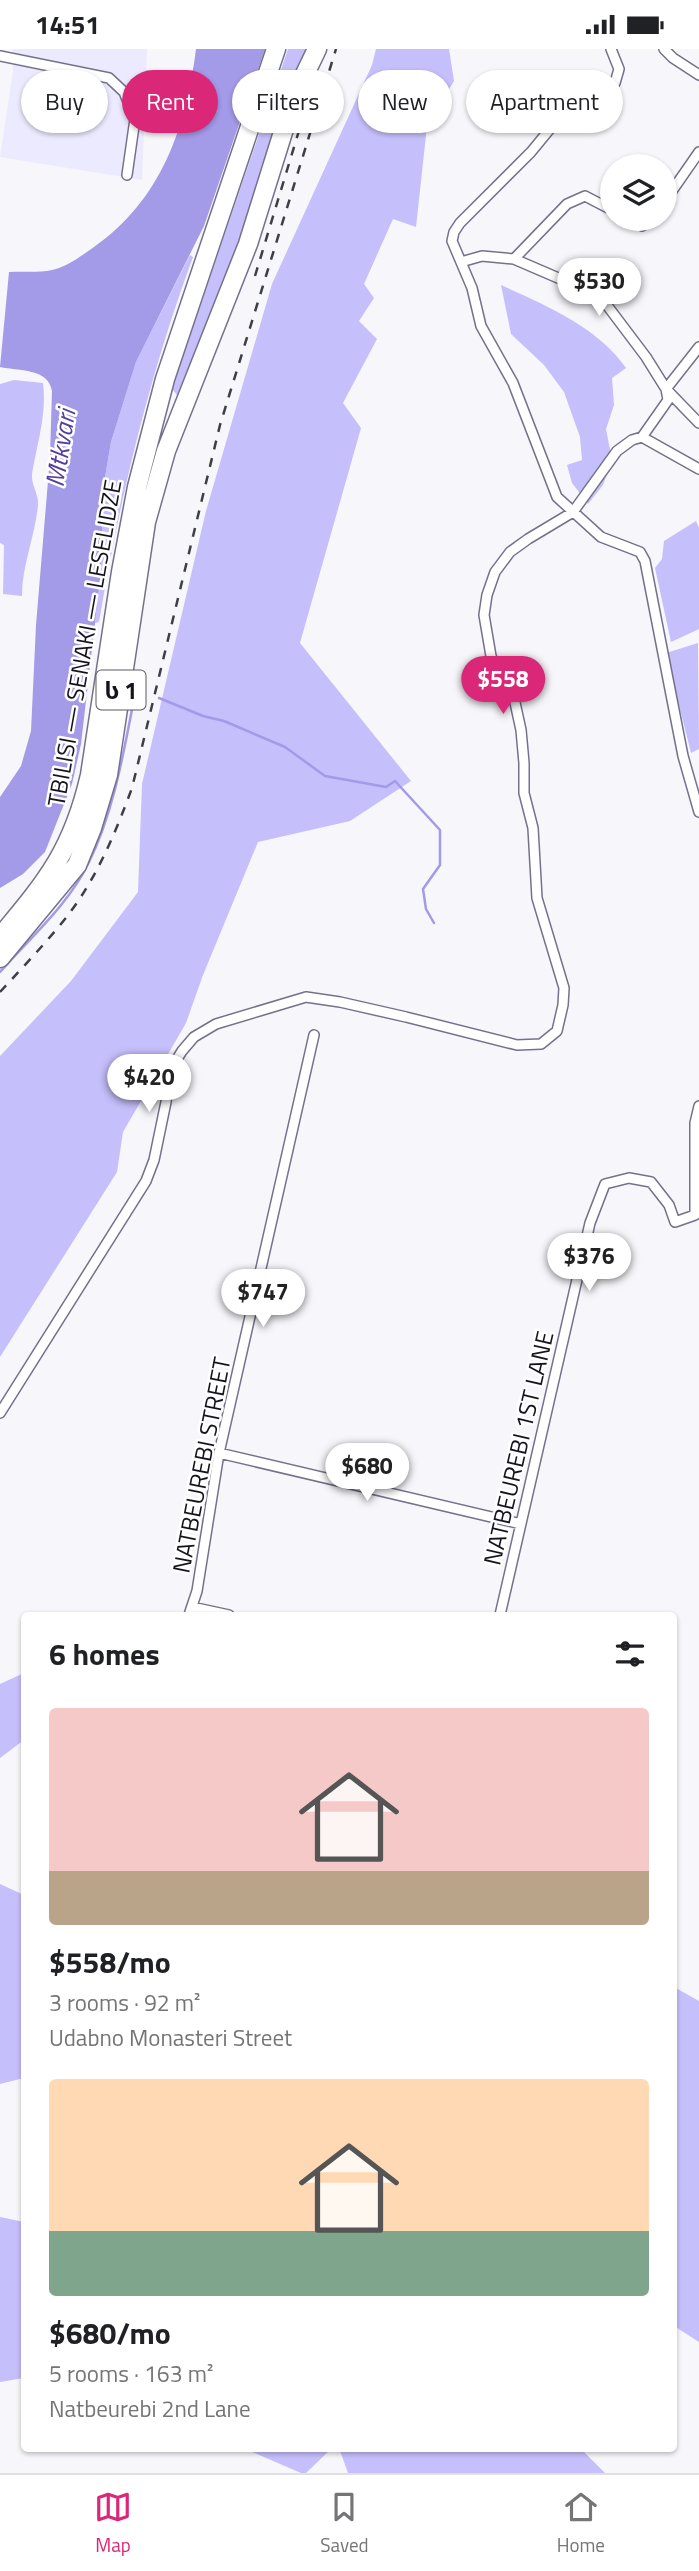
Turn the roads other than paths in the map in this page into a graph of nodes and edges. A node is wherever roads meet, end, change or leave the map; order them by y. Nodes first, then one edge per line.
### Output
1 (276, 49) edge
2 (317, 49) edge
3 (611, 49) edge
4 (664, 49) edge
5 (0, 56) edge
6 (699, 75) edge
7 (699, 152) edge
8 (127, 175) dead end
9 (677, 184) edge
10 (600, 204) edge
11 (514, 259) junction
12 (461, 262) junction
13 (699, 347) edge
14 (666, 389) junction
15 (699, 423) edge
16 (642, 437) junction
17 (699, 469) edge
18 (573, 512) junction
19 (699, 812) edge
20 (0, 937) edge
21 (0, 958) edge
22 (314, 1035) dead end
23 (699, 1106) edge
24 (0, 1413) edge
25 (219, 1453) junction
26 (521, 1524) junction
27 (190, 1611) edge
28 (501, 1612) edge

1 - 20 highway, TBILISI — SENAKI — LESELIDZE / ს 1
2 - 21 highway, TBILISI — SENAKI — LESELIDZE / ს 1
3 - 12 street
4 - 6 street
5 - 8 street
7 - 9 street
10 - 11 street
11 - 12 street
11 - 14 street
12 - 18 street
13 - 14 street
14 - 15 street
14 - 16 street
16 - 17 street
16 - 18 street
18 - 19 street
18 - 24 street
22 - 25 street, NATBEUREBI STREET
23 - 26 street, NATBEUREBI 1ST LANE
25 - 26 street
25 - 27 street, NATBEUREBI STREET
26 - 28 street, NATBEUREBI 1ST LANE

